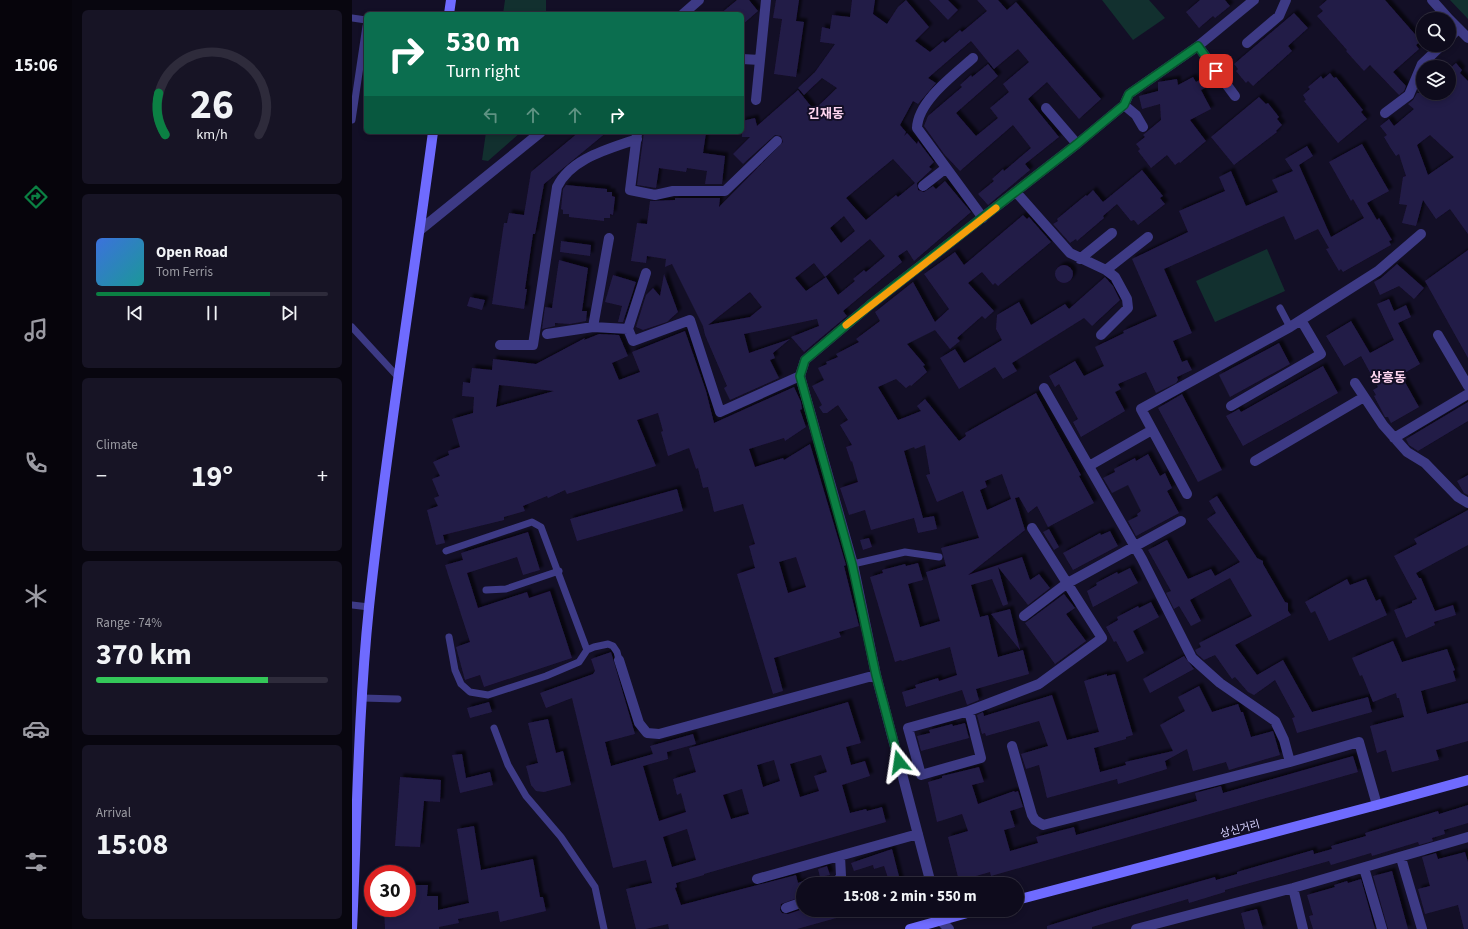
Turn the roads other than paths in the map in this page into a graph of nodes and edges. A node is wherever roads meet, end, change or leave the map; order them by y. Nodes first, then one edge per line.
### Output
1 (451, 0) edge
2 (699, 0) edge
3 (766, 0) edge
4 (1254, 0) edge
5 (1286, 0) edge
6 (1432, 0) edge
7 (449, 12) edge
8 (685, 12) edge
9 (1443, 12) edge
10 (352, 18) edge
11 (364, 20) edge
12 (1458, 29) edge
13 (1468, 38) edge
14 (364, 39) edge
15 (1247, 43) dead end
16 (1198, 46) junction
17 (1435, 52) edge
18 (973, 58) dead end
19 (744, 60) edge
20 (760, 60) junction
21 (1235, 96) dead end
22 (756, 100) dead end
23 (1124, 105) junction
24 (1046, 108) dead end
25 (1385, 113) dead end
26 (352, 120) edge
27 (1143, 127) dead end
28 (433, 134) edge
29 (539, 134) edge
30 (637, 135) edge
31 (777, 141) dead end
32 (1077, 144) junction
33 (946, 168) junction
34 (923, 186) dead end
35 (1016, 192) junction
36 (983, 218) junction
37 (420, 230) junction
38 (1112, 233) dead end
39 (1421, 234) dead end
40 (1148, 237) dead end
41 (609, 238) dead end
42 (1080, 259) junction
43 (1106, 270) junction
44 (646, 273) dead end
45 (1280, 308) dead end
46 (1301, 320) junction
47 (352, 327) edge
48 (593, 327) junction
49 (1290, 327) junction
50 (628, 329) junction
51 (547, 334) dead end
52 (1101, 335) dead end
53 (1438, 335) dead end
54 (500, 345) dead end
55 (800, 376) junction
56 (398, 378) junction
57 (1355, 383) dead end
58 (1468, 386) edge
59 (1044, 388) dead end
60 (1468, 394) edge
61 (1364, 397) junction
62 (1231, 406) dead end
63 (1152, 430) junction
64 (1394, 438) junction
65 (1255, 461) dead end
66 (1089, 466) junction
67 (1187, 494) dead end
68 (1468, 503) edge
69 (1181, 521) dead end
70 (1032, 528) dead end
71 (1135, 546) junction
72 (446, 551) dead end
73 (940, 557) dead end
74 (852, 564) junction
75 (559, 571) junction
76 (1066, 584) junction
77 (486, 590) dead end
78 (352, 605) edge
79 (369, 607) junction
80 (1024, 616) dead end
81 (449, 637) dead end
82 (588, 650) junction
83 (619, 660) joint
84 (876, 675) junction
85 (362, 698) junction
86 (398, 699) dead end
87 (969, 711) junction
88 (494, 728) dead end
89 (1012, 746) dead end
90 (1290, 762) junction
91 (1468, 780) edge
92 (1377, 806) junction
93 (918, 834) junction
94 (1468, 837) edge
95 (840, 856) junction
96 (1401, 858) junction
97 (1364, 868) junction
98 (840, 877) edge
99 (929, 877) edge
100 (757, 879) dead end
101 (1293, 888) junction
102 (1024, 898) edge
103 (796, 904) edge
104 (786, 908) dead end
105 (935, 917) edge
106 (940, 917) edge
107 (1163, 926) edge
108 (352, 929) edge
109 (604, 929) edge
110 (910, 929) edge
111 (949, 929) edge
112 (1136, 929) edge
113 (1303, 929) edge
114 (1382, 929) edge
115 (1422, 929) edge

1 - 7 main road
2 - 8 street
3 - 20 street
4 - 16 street
5 - 15 street
6 - 9 street
10 - 11 lane
12 - 13 street
14 - 26 lane
16 - 21 street
16 - 23 street
17 - 25 street
18 - 33 street
19 - 20 street
20 - 22 street
23 - 27 street
23 - 32 street
24 - 32 street
28 - 37 main road
29 - 37 street
30 - 31 street
30 - 54 street
32 - 35 street
33 - 34 street
33 - 36 street
35 - 36 street
35 - 42 street
36 - 55 street
37 - 56 main road
38 - 42 street
39 - 46 street
40 - 43 street
41 - 48 street
42 - 43 street
43 - 52 street
44 - 50 street
45 - 49 lane
46 - 49 street
46 - 62 street
47 - 56 lane
48 - 50 street
48 - 51 street
49 - 63 street
50 - 55 street
53 - 58 street
55 - 74 street
56 - 79 main road
57 - 61 street
59 - 66 street
60 - 64 street
61 - 64 street
61 - 65 street
63 - 66 street
63 - 67 street
64 - 68 street
66 - 71 street
69 - 71 street
70 - 76 street
71 - 76 street
71 - 90 street
72 - 75 lane
73 - 74 lane
74 - 84 street
75 - 77 lane
75 - 82 lane
76 - 80 street
76 - 87 street
78 - 79 lane
79 - 85 main road
81 - 82 lane
82 - 83 lane
83 - 84 street
84 - 93 street
85 - 86 lane
85 - 108 main road
87 - 87 street
88 - 109 lane
89 - 90 street
90 - 92 street
91 - 92 main road, 상신거리
92 - 102 main road, 상신거리
93 - 95 street
93 - 99 street
94 - 96 street
95 - 98 street
95 - 100 street
96 - 97 street
96 - 115 street
97 - 101 street
97 - 114 street
101 - 107 street
101 - 113 street
103 - 104 street
105 - 110 main road
106 - 111 street
107 - 112 street

